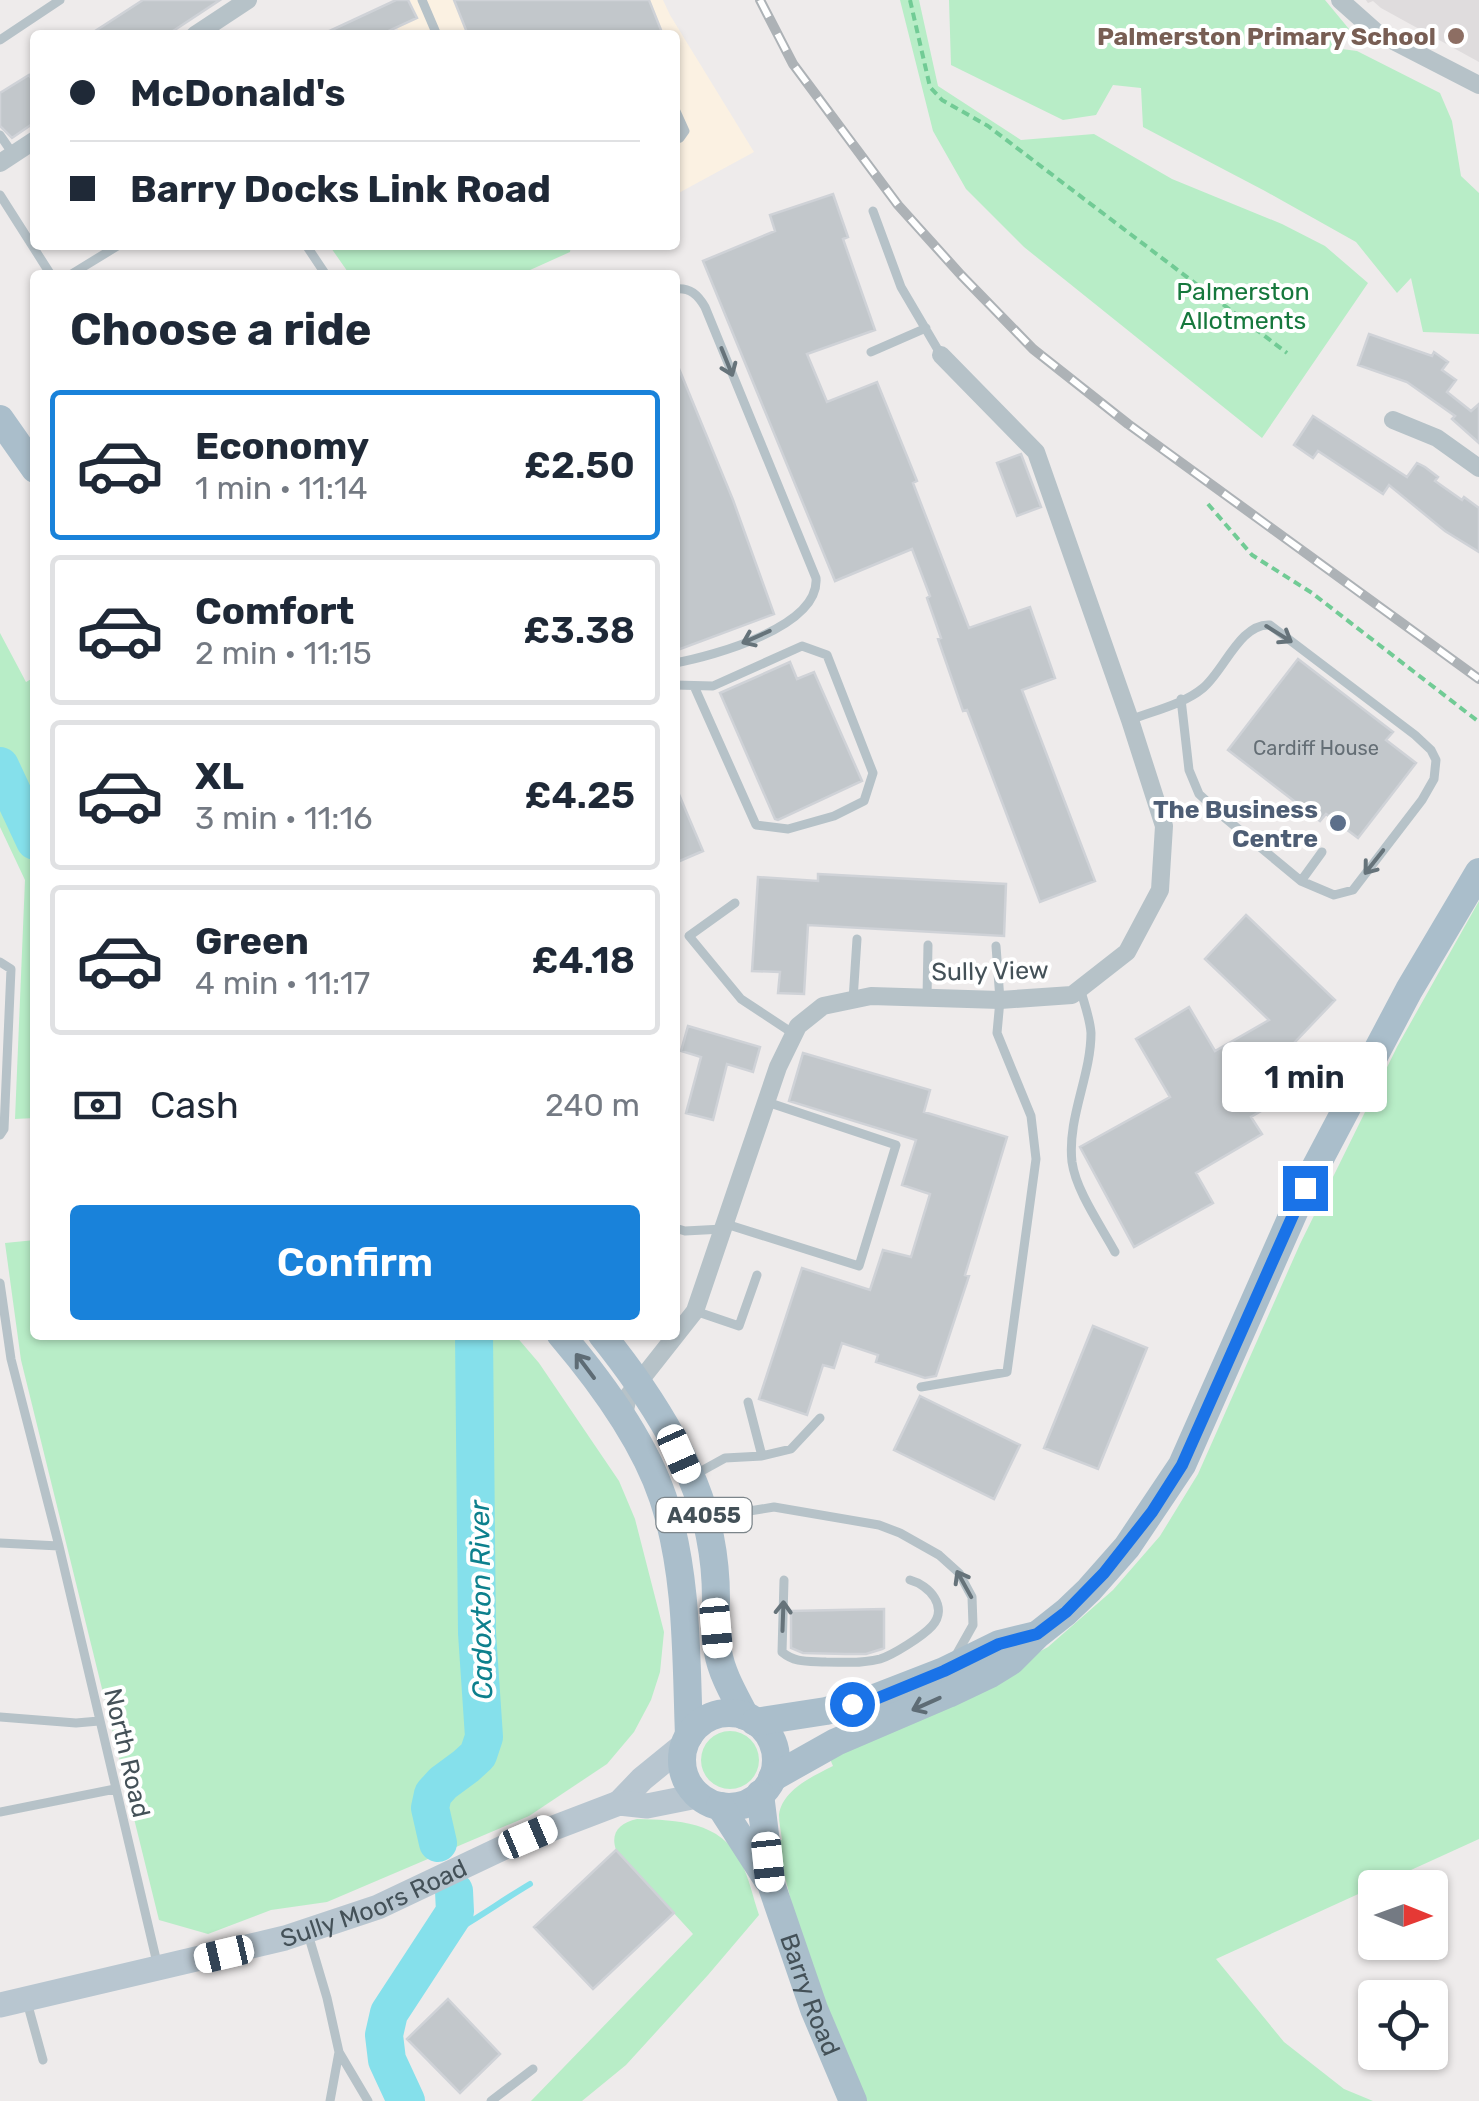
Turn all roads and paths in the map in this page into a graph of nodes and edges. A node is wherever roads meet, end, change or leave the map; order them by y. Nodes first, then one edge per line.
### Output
1 (60, 0) edge
2 (248, 0) edge
3 (422, 0) edge
4 (910, 0) edge
5 (1340, 0) edge
6 (203, 30) edge
7 (435, 30) edge
8 (0, 40) edge
9 (1479, 85) edge
10 (0, 135) edge
11 (30, 143) edge
12 (7, 159) edge
13 (0, 195) edge
14 (873, 211) dead end
15 (30, 242) edge
16 (112, 250) edge
17 (78, 270) edge
18 (680, 289) edge
19 (926, 328) junction
20 (871, 352) dead end
21 (1287, 353) dead end
22 (941, 355) joint
23 (0, 419) edge
24 (1392, 420) dead end
25 (30, 462) edge
26 (1479, 468) edge
27 (1208, 504) dead end
28 (680, 662) edge
29 (680, 685) edge
30 (694, 686) junction
31 (1181, 700) junction
32 (1130, 720) junction
33 (1479, 722) edge
34 (1322, 852) dead end
35 (1479, 872) edge
36 (1301, 881) junction
37 (735, 903) dead end
38 (856, 939) dead end
39 (928, 945) dead end
40 (996, 946) dead end
41 (0, 962) edge
42 (1080, 988) junction
43 (927, 998) junction
44 (854, 1000) junction
45 (1000, 1000) junction
46 (794, 1034) junction
47 (766, 1102) junction
48 (0, 1136) edge
49 (724, 1226) junction
50 (680, 1230) edge
51 (1115, 1252) dead end
52 (757, 1276) dead end
53 (0, 1283) edge
54 (686, 1318) edge
55 (565, 1340) edge
56 (606, 1340) edge
57 (670, 1340) edge
58 (639, 1383) junction
59 (921, 1387) dead end
60 (748, 1402) dead end
61 (820, 1418) dead end
62 (622, 1420) junction
63 (762, 1456) junction
64 (690, 1478) junction
65 (710, 1537) junction
66 (0, 1543) edge
67 (59, 1546) junction
68 (784, 1580) dead end
69 (910, 1580) dead end
70 (1037, 1634) junction
71 (944, 1671) junction
72 (0, 1717) edge
73 (750, 1719) junction
74 (99, 1721) junction
75 (687, 1740) junction
76 (766, 1786) junction
77 (115, 1789) junction
78 (708, 1801) junction
79 (619, 1803) junction
80 (0, 1812) edge
81 (771, 1884) junction
82 (308, 1931) junction
83 (158, 1970) junction
84 (27, 1999) junction
85 (0, 2005) edge
86 (338, 2052) junction
87 (43, 2060) dead end
88 (533, 2069) dead end
89 (330, 2101) edge
90 (368, 2101) edge
91 (491, 2101) edge
92 (853, 2101) edge

1 - 8 lane
2 - 6 street
3 - 7 lane
4 - 21 path
5 - 9 street
10 - 12 lane
11 - 12 street
13 - 15 lane
14 - 19 lane
16 - 17 lane
18 -> 28 lane
19 - 20 lane
19 - 22 lane
22 - 32 street, Sully View
23 - 25 main road
24 - 26 street
27 - 33 path
29 - 30 lane
30 - 30 lane
31 - 32 lane
31 - 36 lane
31 -> 36 lane
32 - 42 street, Sully View
34 - 36 lane
35 - 70 main road
37 - 46 lane
38 - 44 lane
39 - 43 lane
40 - 45 lane
41 - 48 lane
42 - 45 street, Sully View
42 - 51 lane
43 - 44 street, Sully View
43 - 45 street, Sully View
44 - 46 street, Sully View
45 - 59 lane
46 - 47 street, Sully View
47 - 49 street, Sully View
47 - 49 lane
49 - 50 lane
49 - 54 street, Sully View
52 - 54 lane
53 - 67 lane, North Road
62 -> 55 main road, A4055
56 - 58 main road, A4055
57 - 58 street, Sully View
58 - 62 street, Sully View
58 - 64 main road, A4055
60 - 63 lane
61 - 63 lane
62 - 75 main road, A4055
63 - 64 lane
64 - 65 main road, A4055
71 -> 65 lane
65 - 73 main road, A4055
66 - 67 lane
67 - 74 lane, North Road
69 -> 68 lane
70 - 71 main road
70 -> 76 main road
71 - 73 main road
72 - 74 lane
73 - 75 main road
73 - 76 main road
74 - 77 lane, North Road
75 - 78 main road
75 - 79 main road, Sully Moors Road
76 - 78 main road
76 - 81 main road, Barry Road
77 - 80 lane
77 - 83 lane, North Road
78 - 79 main road, Sully Moors Road
78 - 81 main road, Barry Road
79 - 82 main road, Sully Moors Road
81 - 92 main road, Barry Road
82 - 83 main road, Sully Moors Road
82 - 86 lane
83 - 84 main road, Sully Moors Road
84 - 85 main road, Sully Moors Road
84 - 87 lane
86 - 89 lane
86 - 90 lane
88 - 91 lane

